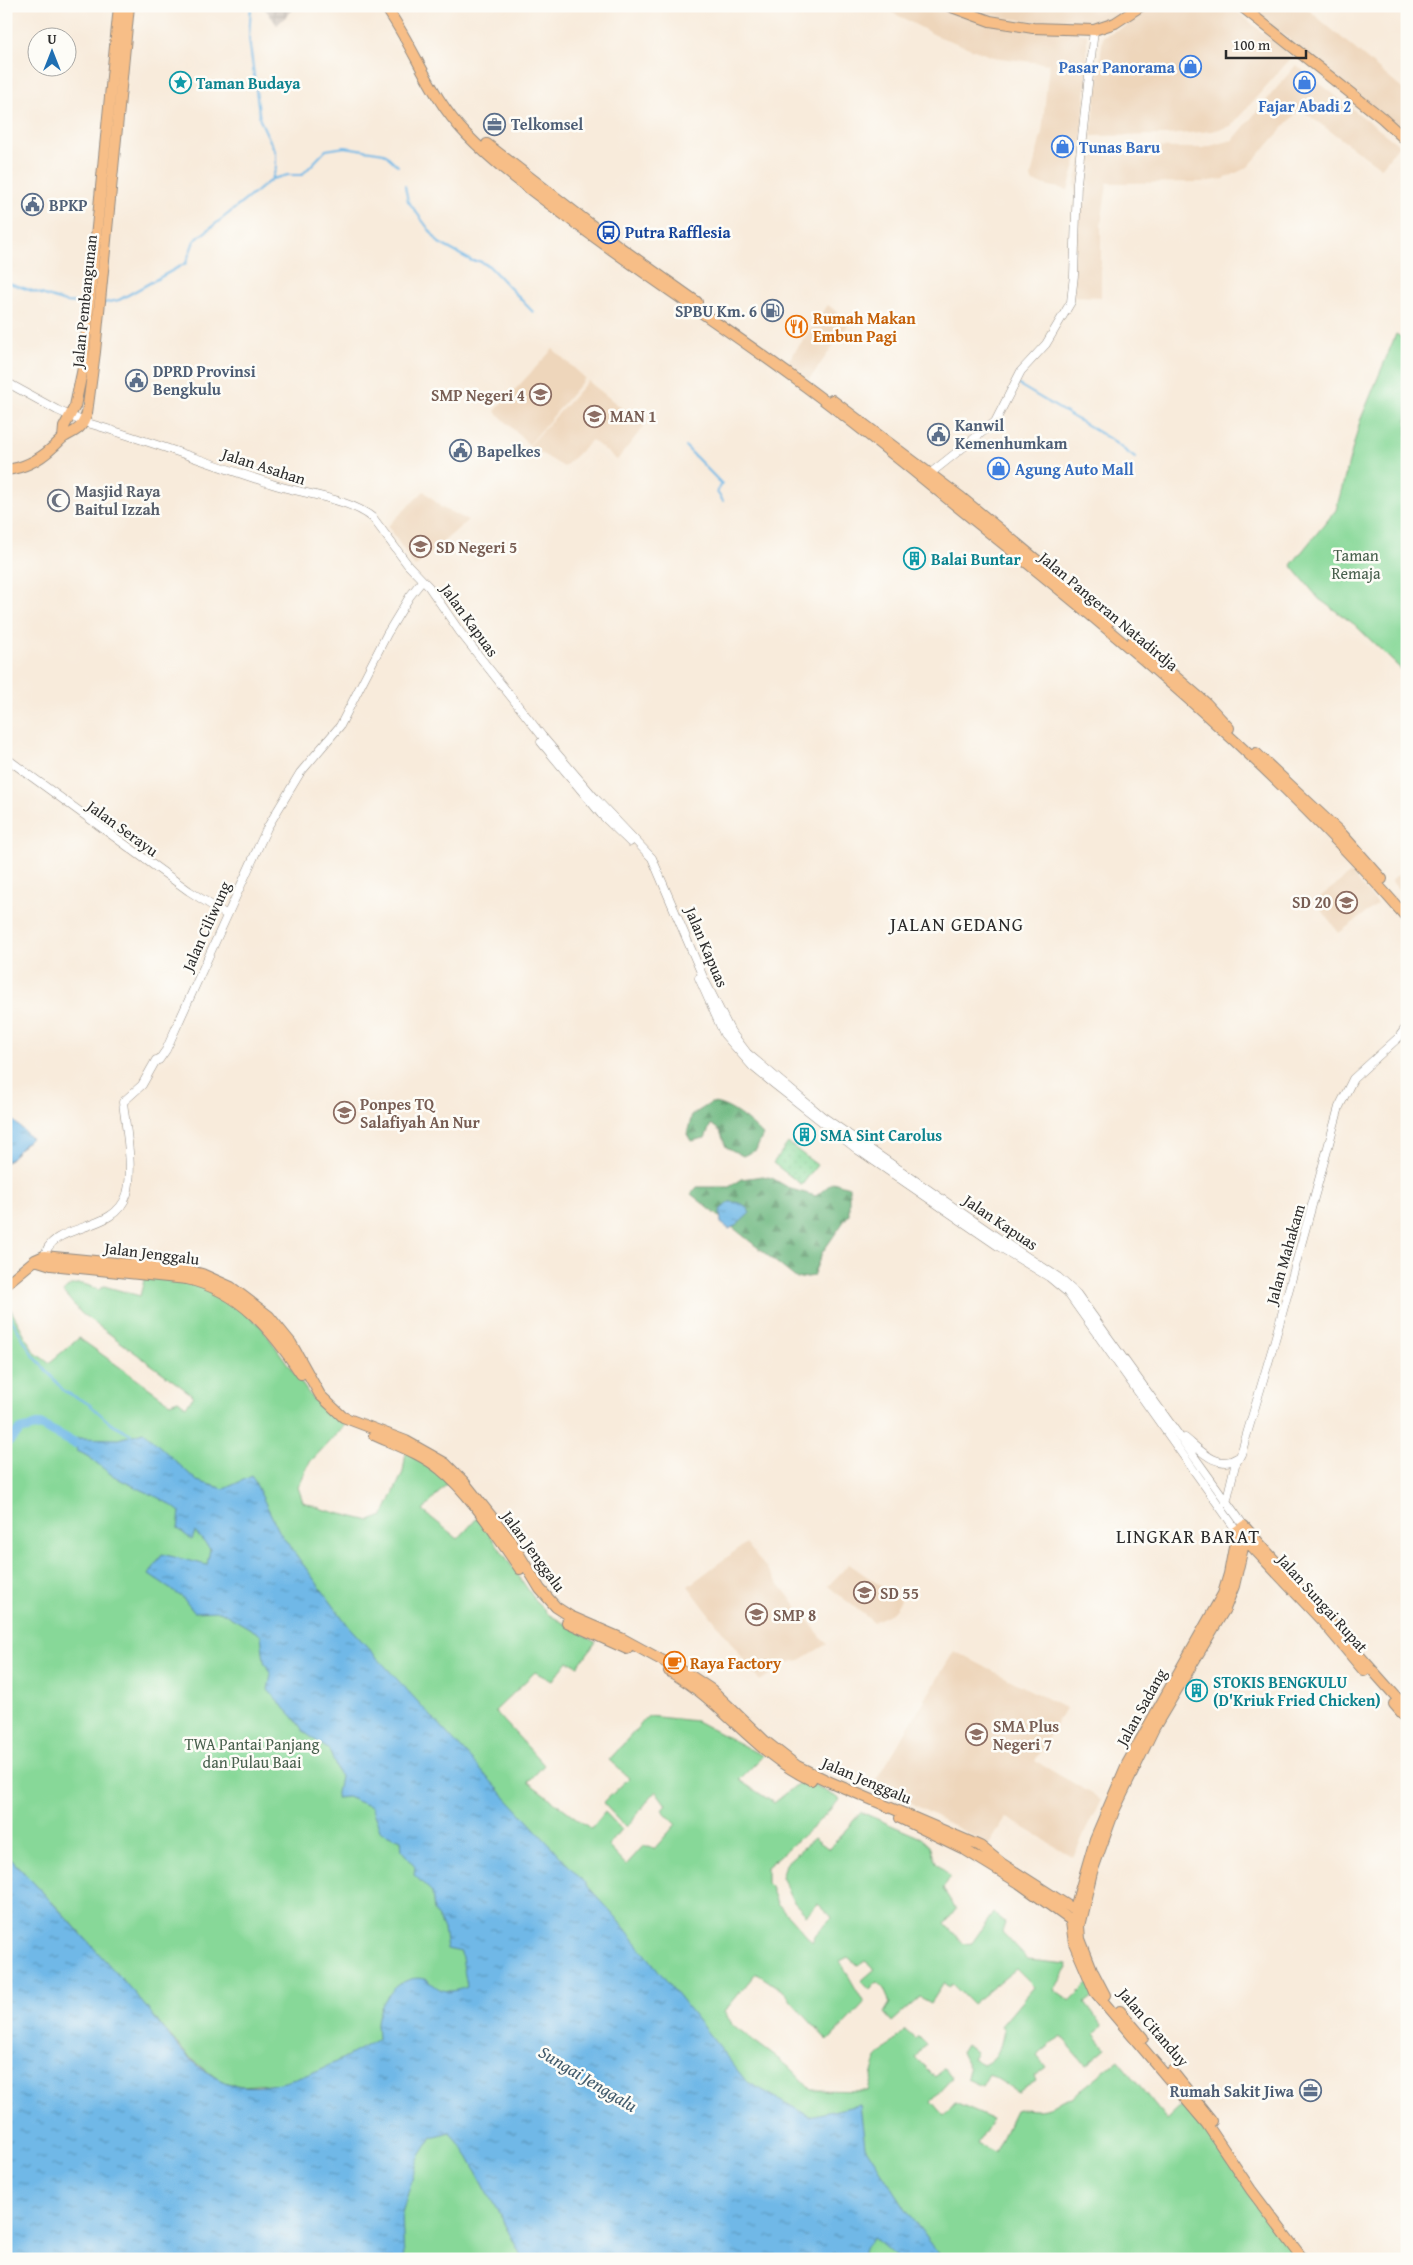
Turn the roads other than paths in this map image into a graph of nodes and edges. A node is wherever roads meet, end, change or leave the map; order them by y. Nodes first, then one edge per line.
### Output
1 (385, 6) edge
2 (392, 6) edge
3 (949, 6) edge
4 (1141, 6) edge
5 (1241, 6) edge
6 (123, 10) edge
7 (1094, 30) junction
8 (1407, 141) edge
9 (557, 204) junction
10 (99, 264) junction
11 (6, 382) edge
12 (71, 416) junction
13 (84, 422) junction
14 (63, 438) junction
15 (6, 470) edge
16 (928, 476) junction
17 (422, 581) junction
18 (6, 758) edge
19 (1315, 813) junction
20 (1407, 909) edge
21 (227, 915) junction
22 (1407, 918) edge
23 (1407, 1026) edge
24 (1403, 1036) edge
25 (41, 1260) junction
26 (6, 1284) edge
27 (1141, 1390) junction
28 (1175, 1430) junction
29 (1239, 1456) junction
30 (1224, 1505) junction
31 (1244, 1532) junction
32 (529, 1577) junction
33 (1407, 1709) edge
34 (1407, 1719) edge
35 (1077, 1912) junction
36 (1075, 1924) junction
37 (1303, 2259) edge
38 (1311, 2259) edge

1 - 9 main road
2 - 9 main road
3 - 7 main road
4 - 7 main road
5 - 8 main road
6 - 10 main road, Jalan Pembangunan
7 - 16 street
9 - 16 main road, Jalan Pangeran Natadirdja
10 - 12 main road, Jalan Pembangunan
10 - 13 main road, Jalan Pembangunan
11 - 12 street, Jalan Asahan
12 - 13 street, Jalan Asahan
12 - 14 main road, Jalan Pembangunan
13 - 14 main road
13 - 17 street, Jalan Asahan
14 - 15 main road
16 - 19 main road, Jalan Pangeran Natadirdja
17 - 21 street, Jalan Ciliwung
17 - 27 street, Jalan Kapuas
18 - 21 street, Jalan Serayu
19 - 20 main road, Jalan Pangeran Natadirdja
19 - 22 main road, Jalan Pangeran Natadirdja
21 - 25 street, Jalan Ciliwung
23 - 24 street, Jalan Mahakam
24 - 29 street, Jalan Mahakam
25 - 26 main road
25 - 32 main road, Jalan Jenggalu
27 - 28 street, Jalan Kapuas
27 - 30 street, Jalan Kapuas
28 - 29 street
28 - 30 street, Jalan Kapuas
29 - 30 street, Jalan Mahakam
30 - 31 street, Jalan Kapuas
31 - 33 main road, Jalan Sungai Rupat
31 - 34 main road, Jalan Sungai Rupat
31 - 35 main road, Jalan Sadang
31 - 35 main road, Jalan Citanduy
32 - 35 main road, Jalan Jenggalu
32 - 36 main road, Jalan Jenggalu
35 - 36 main road, Jalan Citanduy
36 - 37 main road, Jalan Citanduy
36 - 38 main road, Jalan Citanduy

